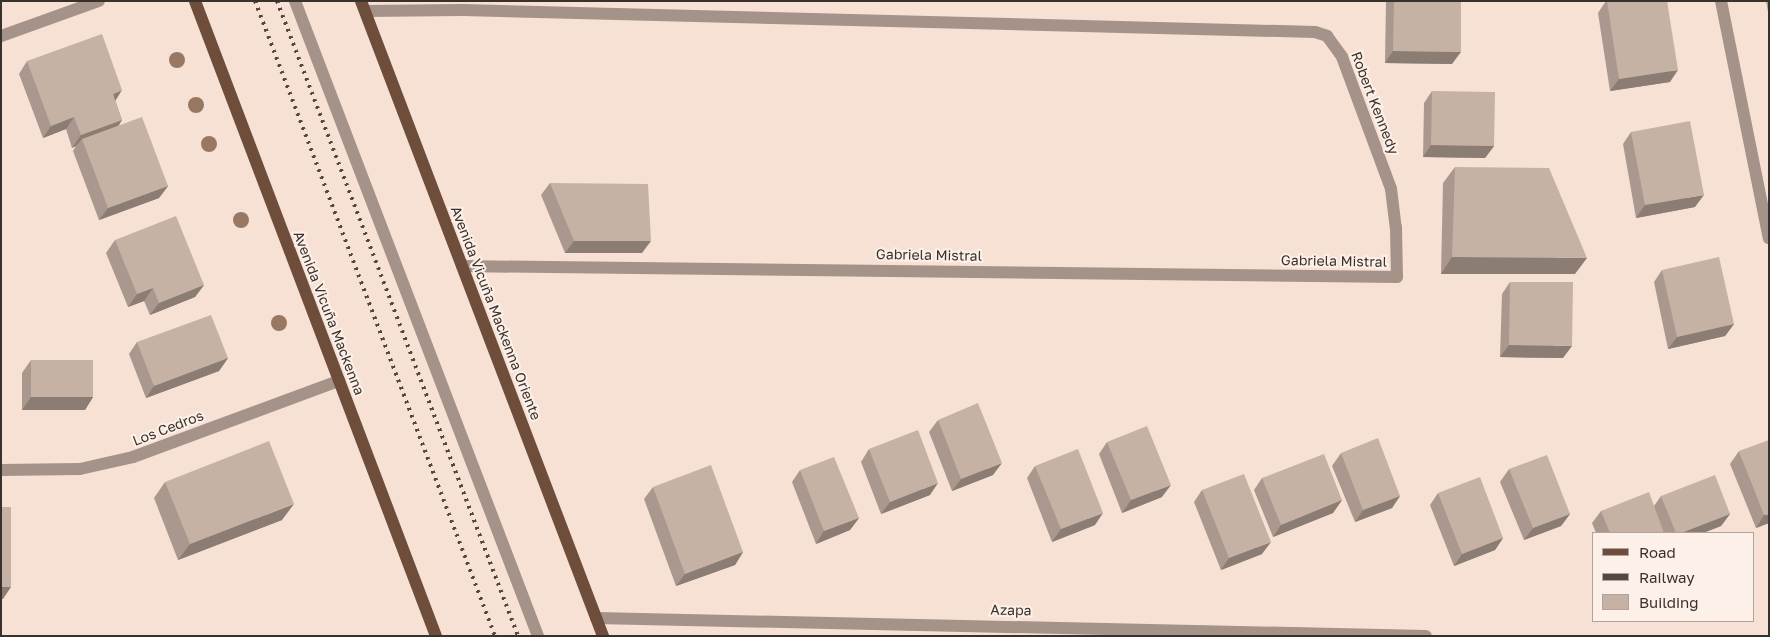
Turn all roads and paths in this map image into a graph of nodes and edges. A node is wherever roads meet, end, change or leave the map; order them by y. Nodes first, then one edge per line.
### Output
1 (99, 1) edge
2 (195, 1) edge
3 (295, 1) edge
4 (1720, 1) edge
5 (363, 6) edge
6 (1, 36) edge
7 (1769, 238) edge
8 (462, 266) junction
9 (1397, 277) joint
10 (339, 381) junction
11 (1, 470) edge
12 (596, 618) junction
13 (1039, 631) edge
14 (436, 636) edge
15 (538, 636) edge
16 (603, 636) edge
17 (1426, 636) edge

1 - 6 street
2 - 10 main road, Avenida Vicuña Mackenna
3 - 15 street
4 - 7 street
5 - 8 main road, Avenida Vicuña Mackenna Oriente
5 - 9 street, Robert Kennedy
8 - 9 street, Gabriela Mistral
8 - 12 main road, Avenida Vicuña Mackenna Oriente
10 - 11 street, Los Cedros
10 - 14 main road, Avenida Vicuña Mackenna
12 - 13 street, Azapa
12 - 16 main road, Avenida Vicuña Mackenna Oriente
13 - 17 street, Azapa

